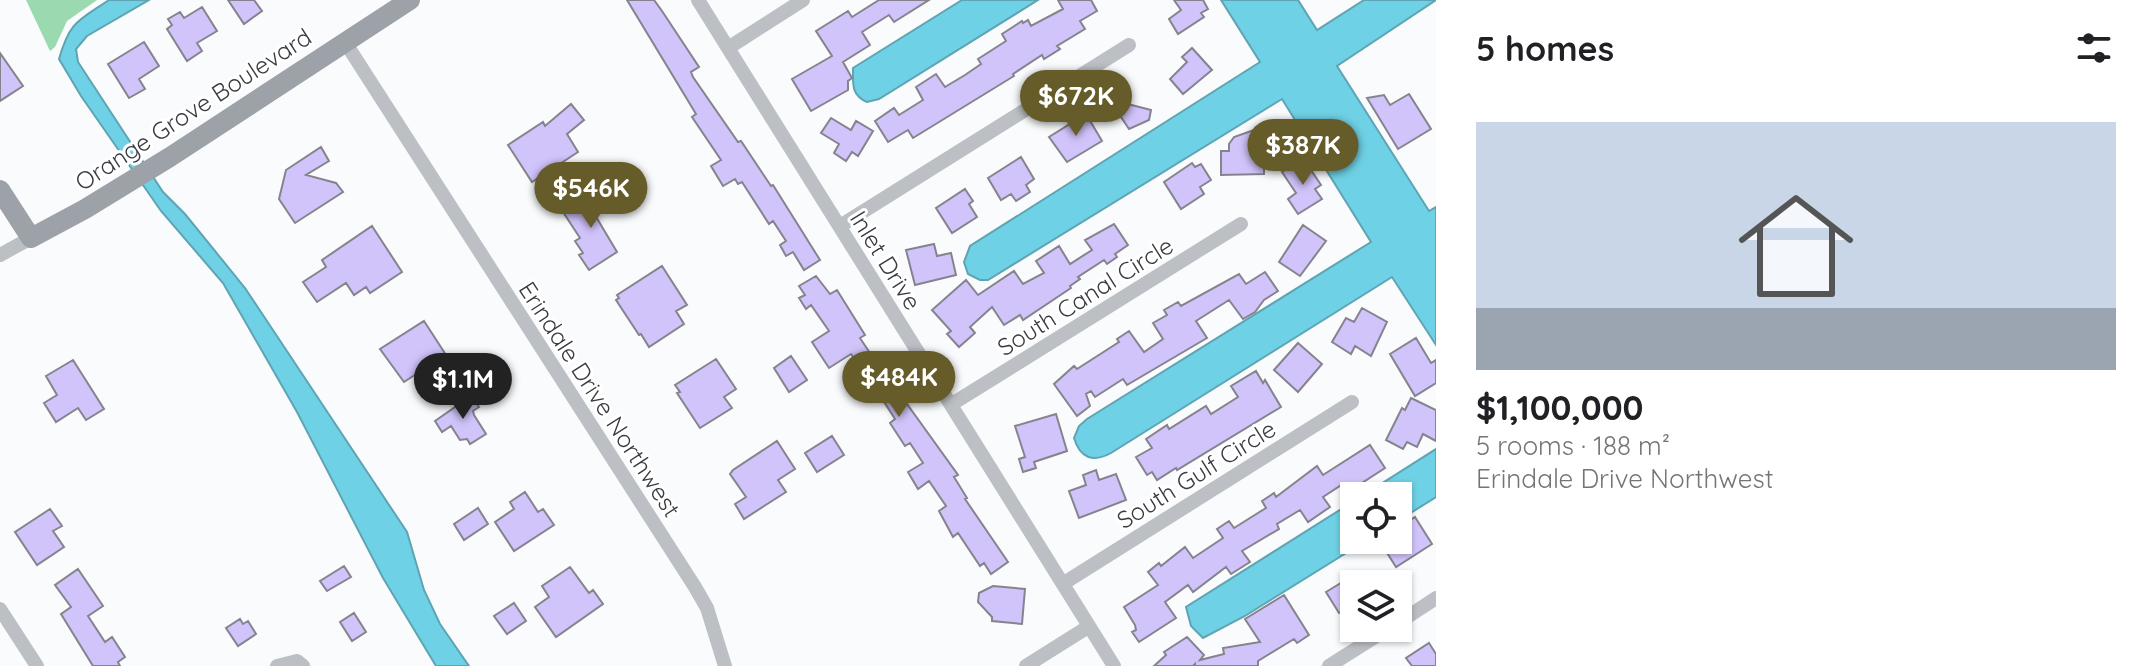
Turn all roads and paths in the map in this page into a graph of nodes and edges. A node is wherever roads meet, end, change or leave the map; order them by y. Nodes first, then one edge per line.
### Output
1 (410, 0) edge
2 (698, 0) edge
3 (803, 0) edge
4 (345, 42) junction
5 (1129, 45) dead end
6 (728, 48) junction
7 (0, 190) edge
8 (1241, 224) dead end
9 (840, 226) junction
10 (31, 238) junction
11 (0, 255) edge
12 (1352, 402) dead end
13 (952, 404) junction
14 (1064, 583) junction
15 (1436, 598) edge
16 (0, 609) edge
17 (1412, 614) edge
18 (1088, 627) junction
19 (1367, 642) edge
20 (37, 666) edge
21 (277, 666) edge
22 (303, 666) edge
23 (725, 666) edge
24 (1026, 666) edge
25 (1114, 666) edge
26 (1329, 666) edge

1 - 4 street, Orange Grove Boulevard
2 - 6 street, Inlet Drive
3 - 6 street
4 - 10 street, Orange Grove Boulevard
4 - 23 street, Erindale Drive Northwest
5 - 9 street
6 - 9 street, Inlet Drive
7 - 10 street
8 - 13 street, South Canal Circle
9 - 13 street, Inlet Drive
10 - 11 street, Orange Grove Boulevard
12 - 14 street, South Gulf Circle
13 - 14 street, Inlet Drive
14 - 18 street, Inlet Drive
15 - 17 street
16 - 20 street
18 - 24 street
18 - 25 street, Inlet Drive
19 - 26 street
21 - 22 street

